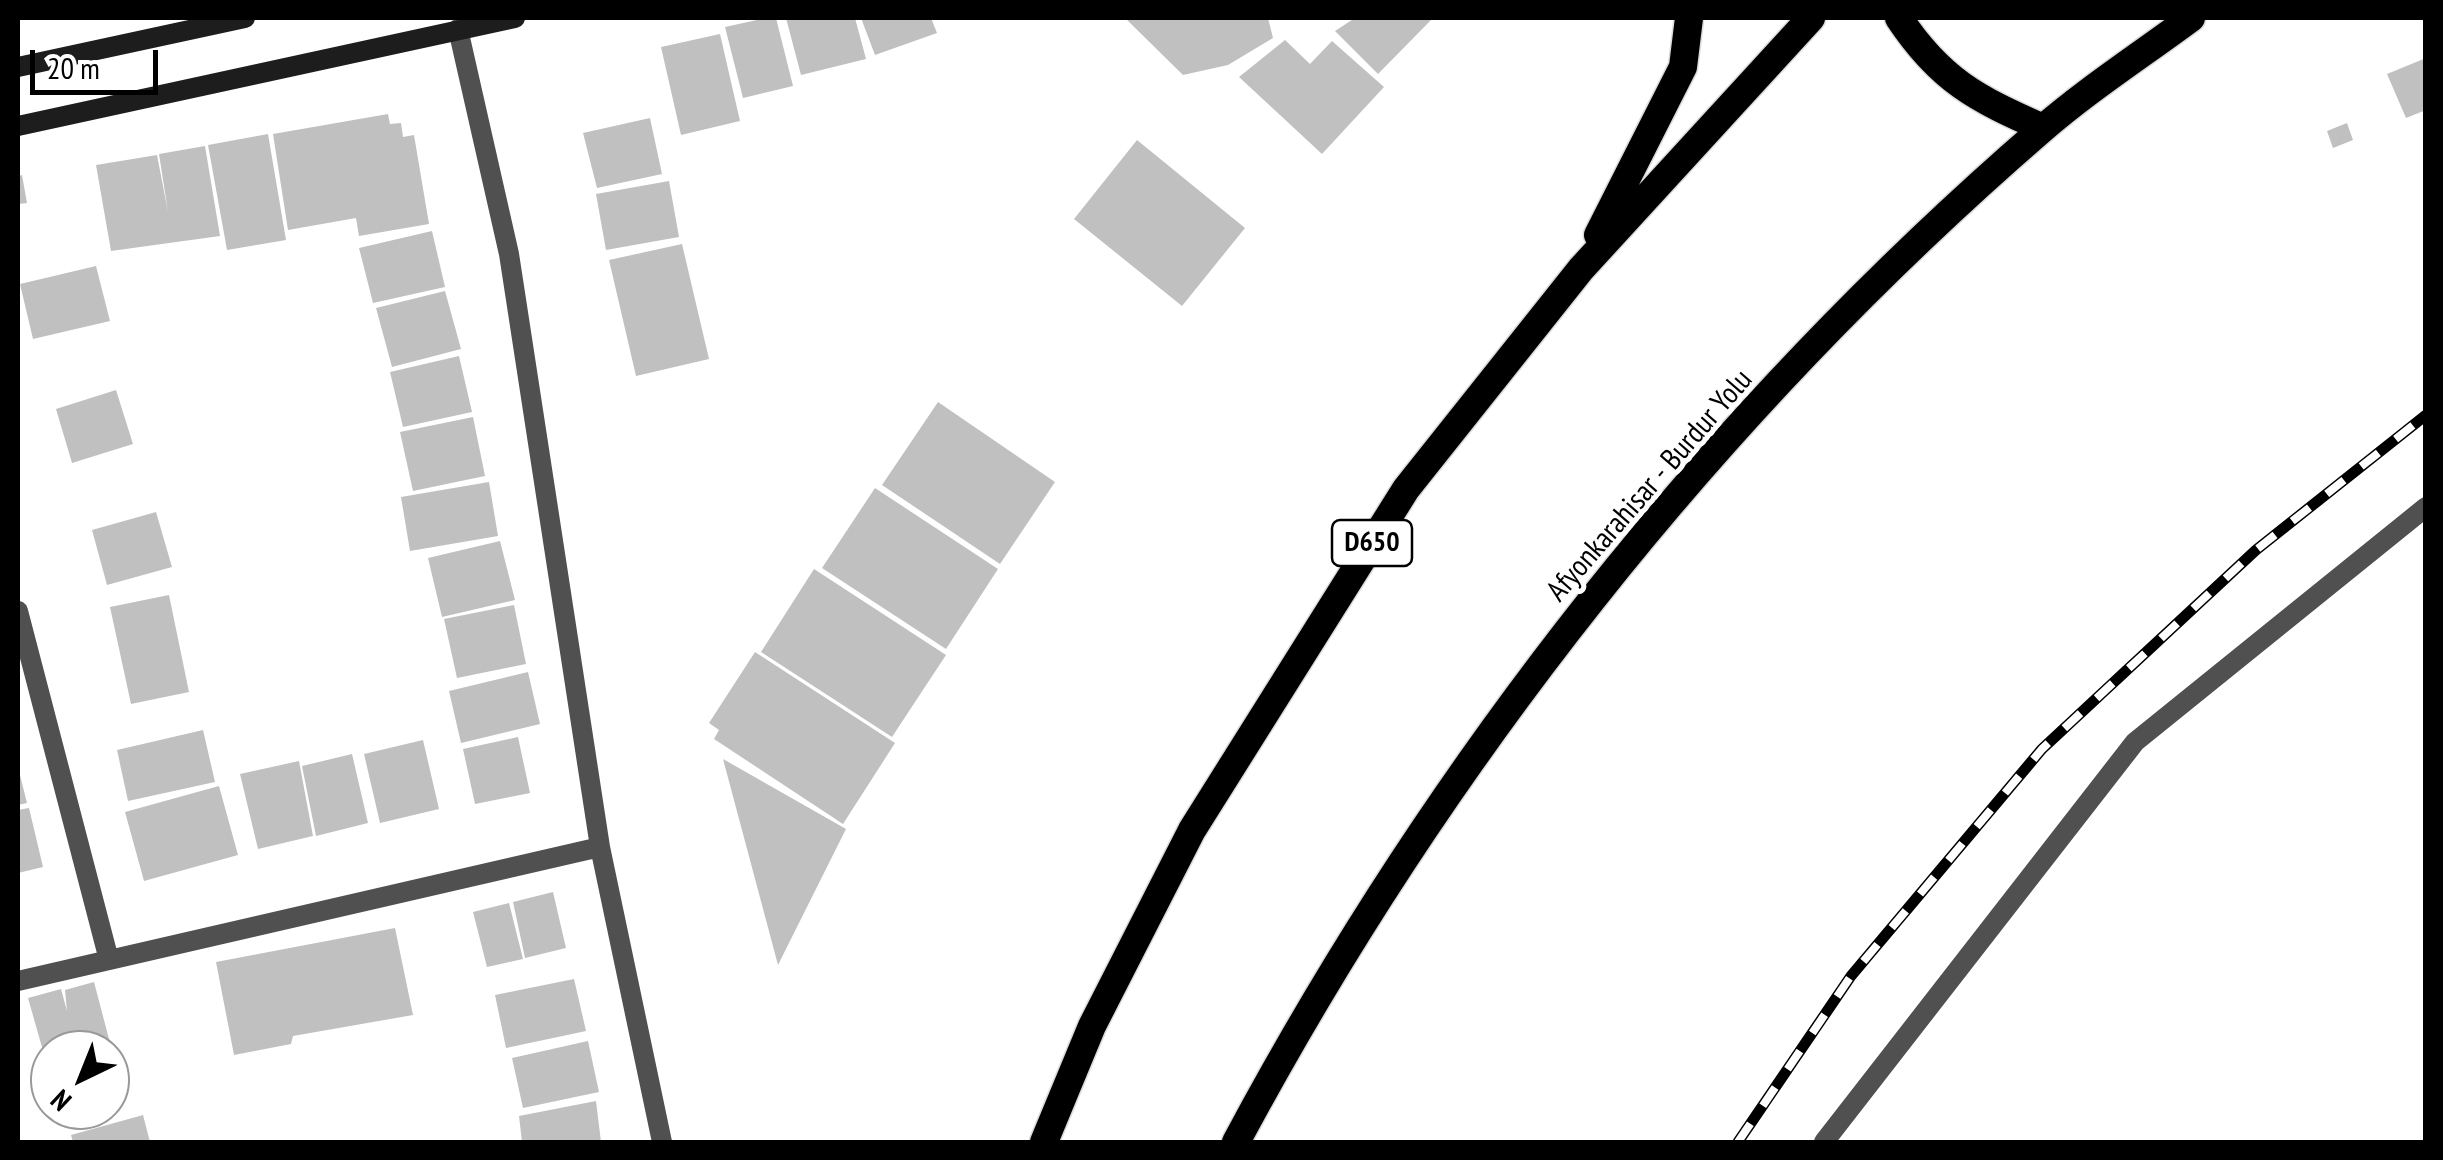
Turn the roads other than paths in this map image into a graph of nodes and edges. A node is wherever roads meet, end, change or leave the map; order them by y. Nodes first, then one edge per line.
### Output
1 (245, 18) edge
2 (514, 18) edge
3 (1689, 18) edge
4 (1811, 18) edge
5 (1900, 18) edge
6 (2191, 18) edge
7 (458, 29) junction
8 (18, 68) edge
9 (18, 126) edge
10 (2043, 128) junction
11 (1581, 268) junction
12 (2426, 507) edge
13 (18, 611) edge
14 (23, 654) edge
15 (600, 847) junction
16 (108, 960) junction
17 (18, 981) edge
18 (662, 1142) edge
19 (1044, 1142) edge
20 (1236, 1142) edge
21 (1824, 1142) edge

1 - 8 main road
2 - 7 main road
3 - 11 highway
4 - 11 highway, D650
5 - 10 highway
6 - 10 highway, Afyonkarahisar - Burdur Yolu
7 - 9 main road
7 - 15 street
10 - 20 highway, Afyonkarahisar - Burdur Yolu
11 - 19 highway, D650
12 - 21 street
13 - 14 street
14 - 16 street
15 - 16 street
15 - 18 street
16 - 17 street

